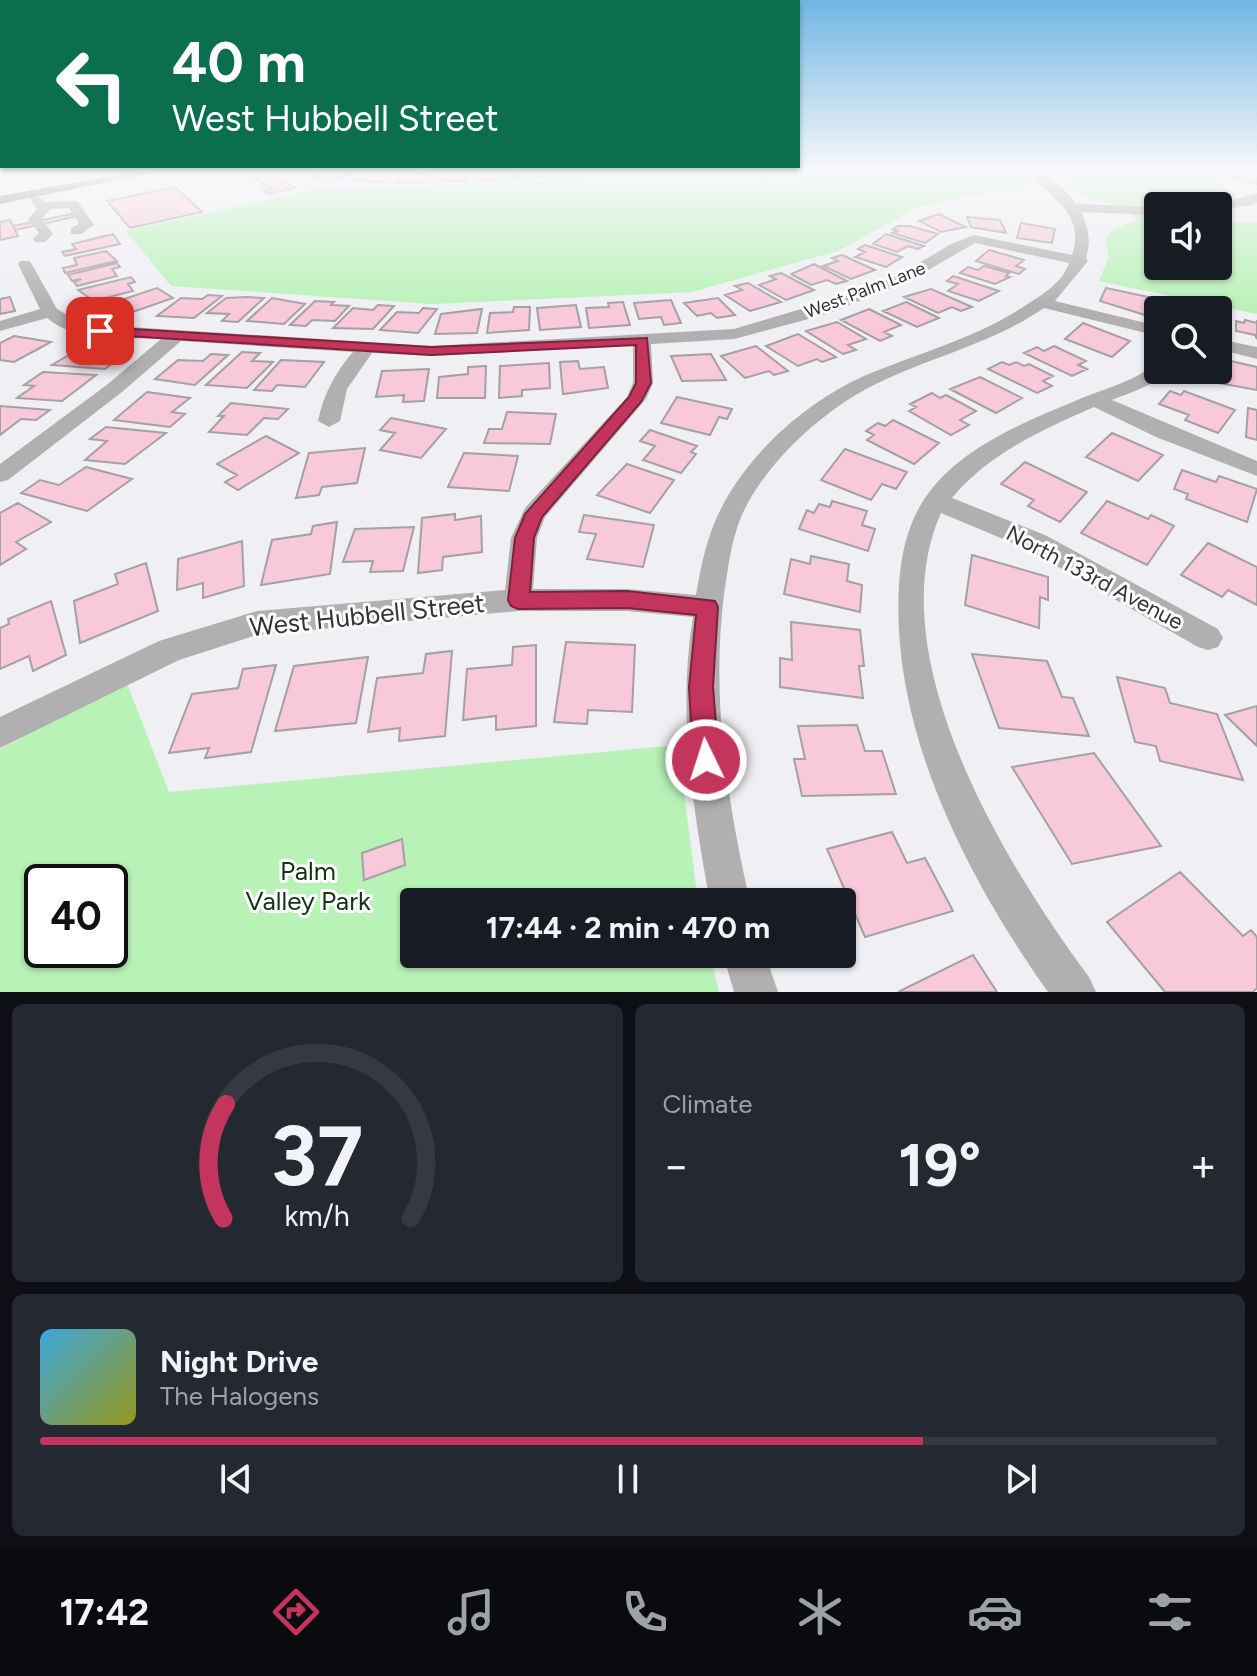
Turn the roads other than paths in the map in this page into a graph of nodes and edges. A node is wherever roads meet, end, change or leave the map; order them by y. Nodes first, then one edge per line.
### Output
1 (36, 218) edge
2 (57, 218) edge
3 (1077, 218) edge
4 (69, 233) dead end
5 (40, 239) dead end
6 (1081, 261) junction
7 (25, 264) dead end
8 (1044, 303) junction
9 (49, 312) junction
10 (0, 326) edge
11 (1144, 328) edge
12 (179, 333) junction
13 (642, 341) junction
14 (367, 347) junction
15 (1232, 347) edge
16 (1257, 353) edge
17 (1144, 380) edge
18 (1095, 400) junction
19 (329, 421) dead end
20 (1257, 469) edge
21 (0, 475) edge
22 (935, 501) junction
23 (518, 600) junction
24 (708, 607) junction
25 (1208, 638) dead end
26 (0, 733) edge
27 (727, 888) edge
28 (748, 968) edge
29 (756, 992) edge
30 (1074, 992) edge

1 - 5 street
2 - 4 street
3 - 6 street
6 - 8 street
6 - 13 street, West Palm Lane
7 - 9 street
8 - 11 street
8 - 24 street
9 - 10 street
9 - 12 street, West Palm Lane
12 - 14 street, West Palm Lane
12 - 21 street
13 - 14 street, West Palm Lane
13 - 23 street
14 - 19 street
15 - 16 street
17 - 18 street
18 - 20 street
18 - 22 street
22 - 25 street, North 133rd Avenue
22 - 30 street
23 - 24 street, West Hubbell Street
23 - 26 street, West Hubbell Street
24 - 27 street
28 - 29 street

